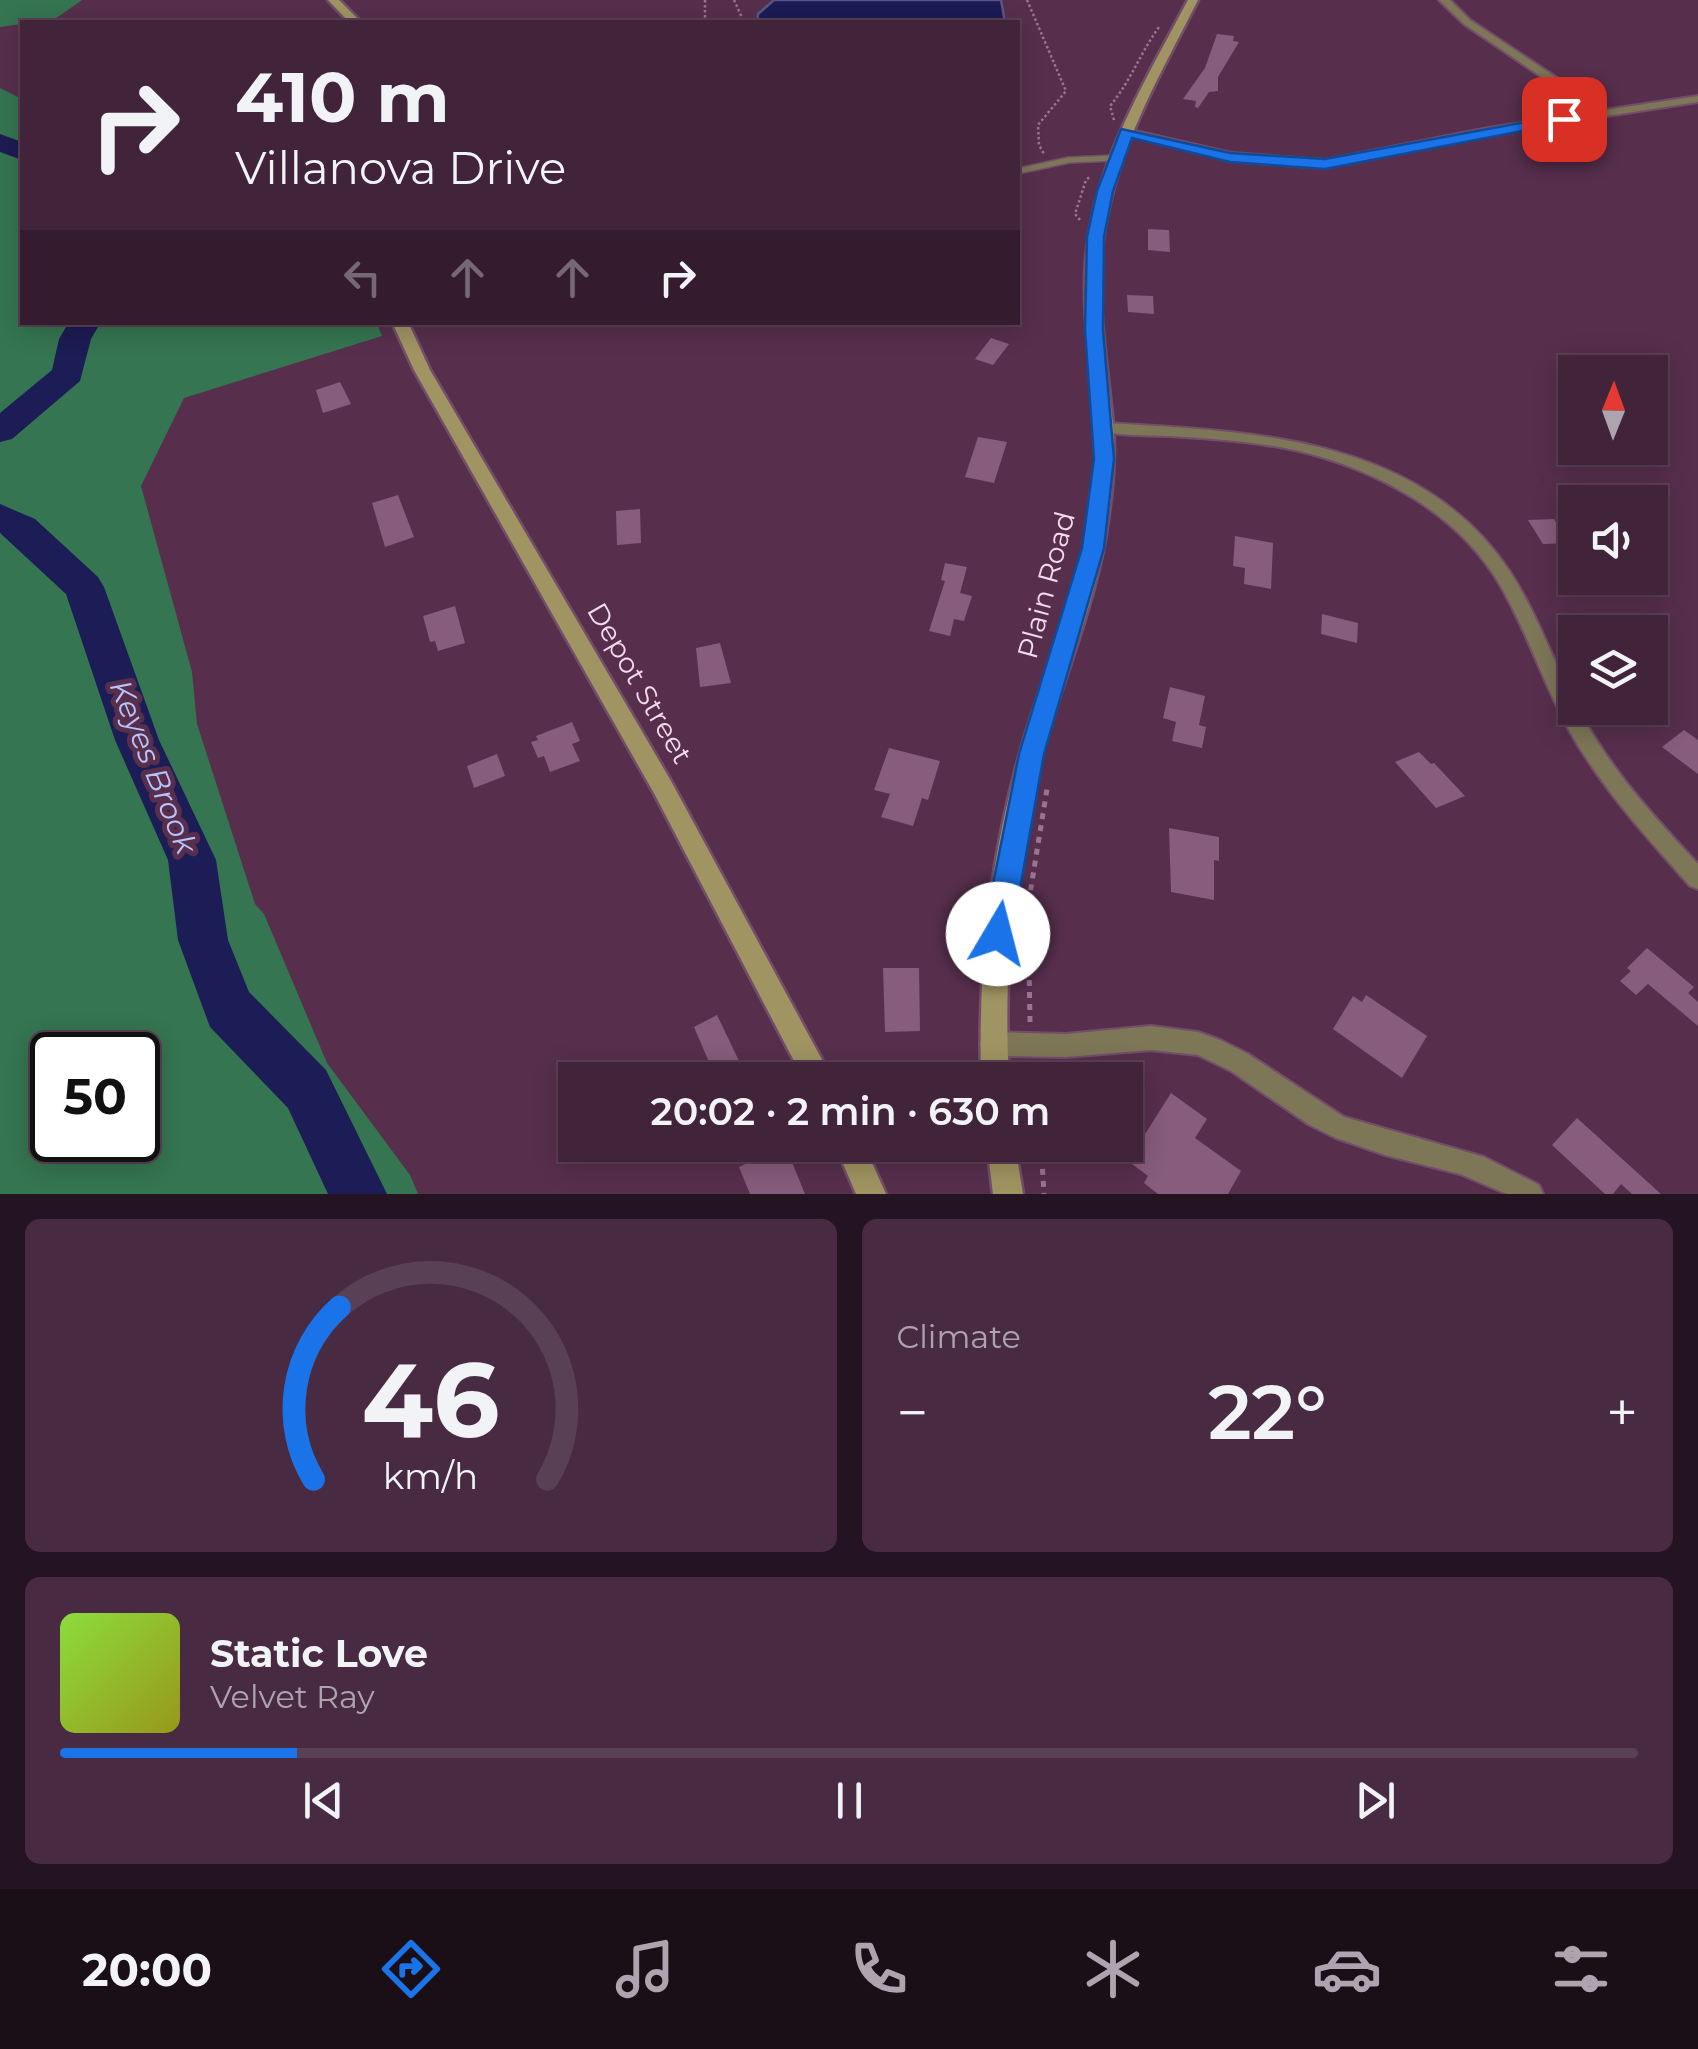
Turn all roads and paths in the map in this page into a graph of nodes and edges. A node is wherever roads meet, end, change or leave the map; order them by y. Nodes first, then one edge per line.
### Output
1 (333, 0) edge
2 (1027, 0) edge
3 (1193, 0) edge
4 (1444, 0) edge
5 (353, 20) edge
6 (1698, 100) edge
7 (1602, 113) junction
8 (1126, 132) junction
9 (1115, 158) junction
10 (1045, 164) junction
11 (1020, 170) edge
12 (401, 325) edge
13 (1104, 428) junction
14 (1047, 785) dead end
15 (1698, 878) edge
16 (992, 1044) junction
17 (1038, 1046) junction
18 (809, 1062) edge
19 (994, 1062) edge
20 (1038, 1062) edge
21 (857, 1162) edge
22 (1004, 1162) edge
23 (1042, 1162) edge
24 (871, 1194) edge
25 (1008, 1194) edge
26 (1044, 1194) edge
27 (1530, 1194) edge

1 - 5 main road
2 - 10 path
3 - 8 main road, Plain Road
4 - 7 street
6 - 7 street
7 - 8 street
8 - 9 main road, Plain Road
9 - 10 lane
9 - 13 main road, Plain Road
10 - 11 lane
12 - 18 main road, Depot Street
13 - 15 street
13 - 16 main road, Plain Road
14 - 17 path
16 - 17 street
16 - 19 main road, Plain Road
17 - 20 path
17 - 27 street
21 - 24 main road
22 - 25 main road
23 - 26 path

